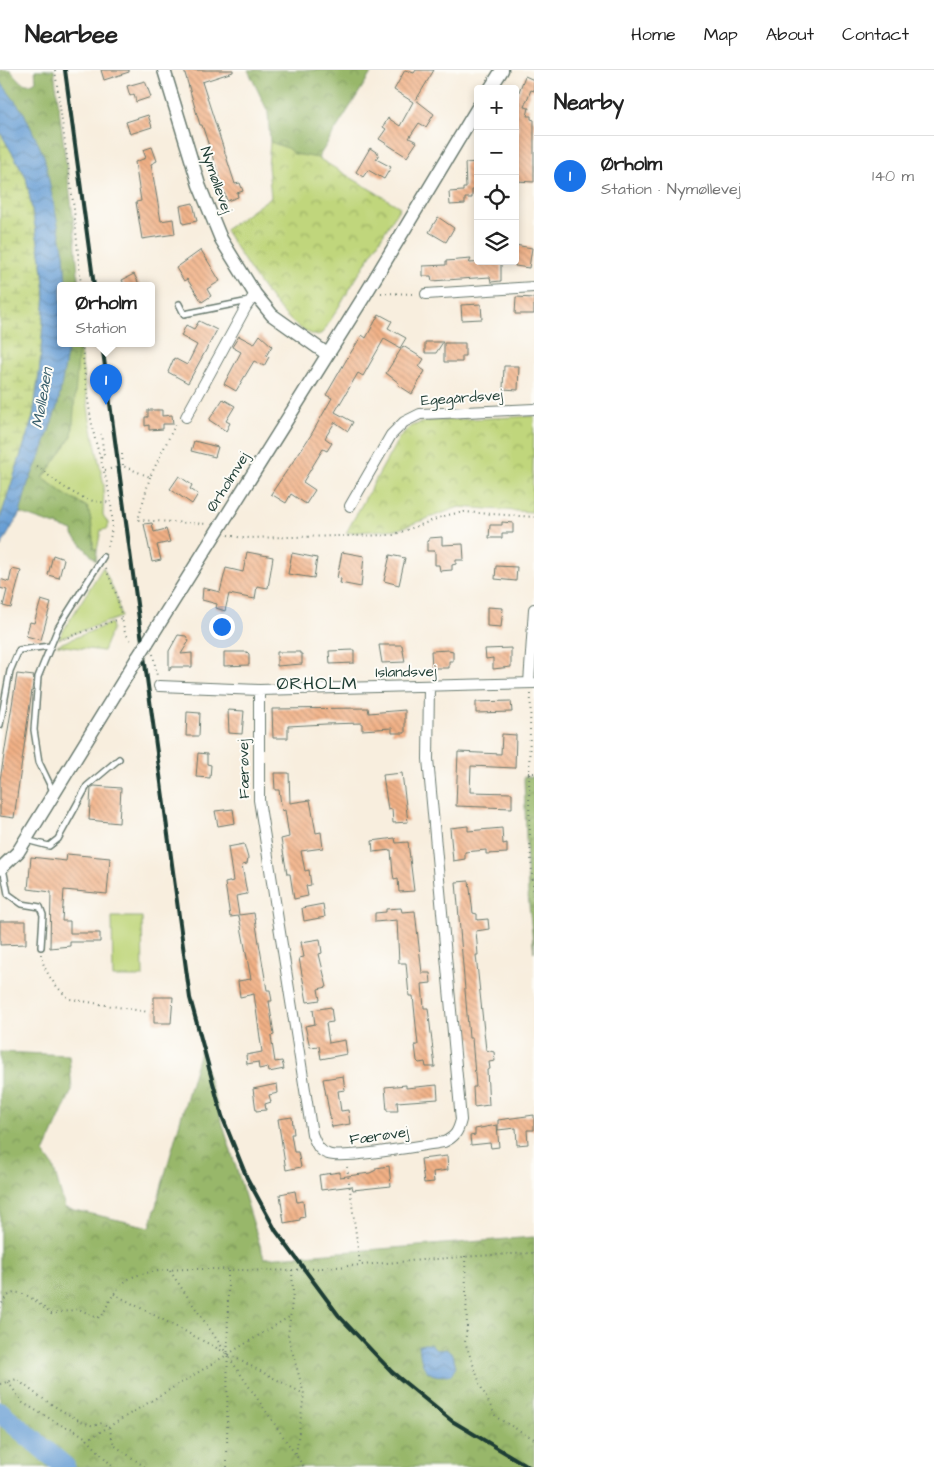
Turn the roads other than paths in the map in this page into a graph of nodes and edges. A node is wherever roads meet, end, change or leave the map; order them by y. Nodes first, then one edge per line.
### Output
1 (164, 70) edge
2 (502, 70) edge
3 (493, 85) edge
4 (474, 114) edge
5 (534, 287) edge
6 (426, 294) road end
7 (252, 298) junction
8 (179, 304) dead end
9 (327, 354) junction
10 (534, 409) edge
11 (186, 416) road end
12 (350, 506) dead end
13 (103, 557) road end
14 (534, 608) edge
15 (50, 646) junction
16 (532, 683) edge
17 (159, 686) road end
18 (429, 686) junction
19 (259, 690) junction
20 (0, 725) edge
21 (119, 759) dead end
22 (54, 794) junction
23 (26, 839) junction
24 (1, 868) edge
25 (41, 947) road end

1 - 7 street, Nymøllevej
2 - 3 street
4 - 9 street, Ørholmvej
5 - 6 street
7 - 8 lane
7 - 9 street, Nymøllevej
7 - 11 street
9 - 22 street, Ørholmvej, bridge
10 - 12 street, Egegårdsvej
13 - 15 lane
14 - 16 street
15 - 20 lane
15 - 22 lane
16 - 18 street, Islandsvej
17 - 19 street, Islandsvej
18 - 19 street, Islandsvej
18 - 19 street, Færøvej
21 - 23 lane
22 - 23 street, Ørholmvej
23 - 24 street, Ørholmvej
24 - 25 lane

